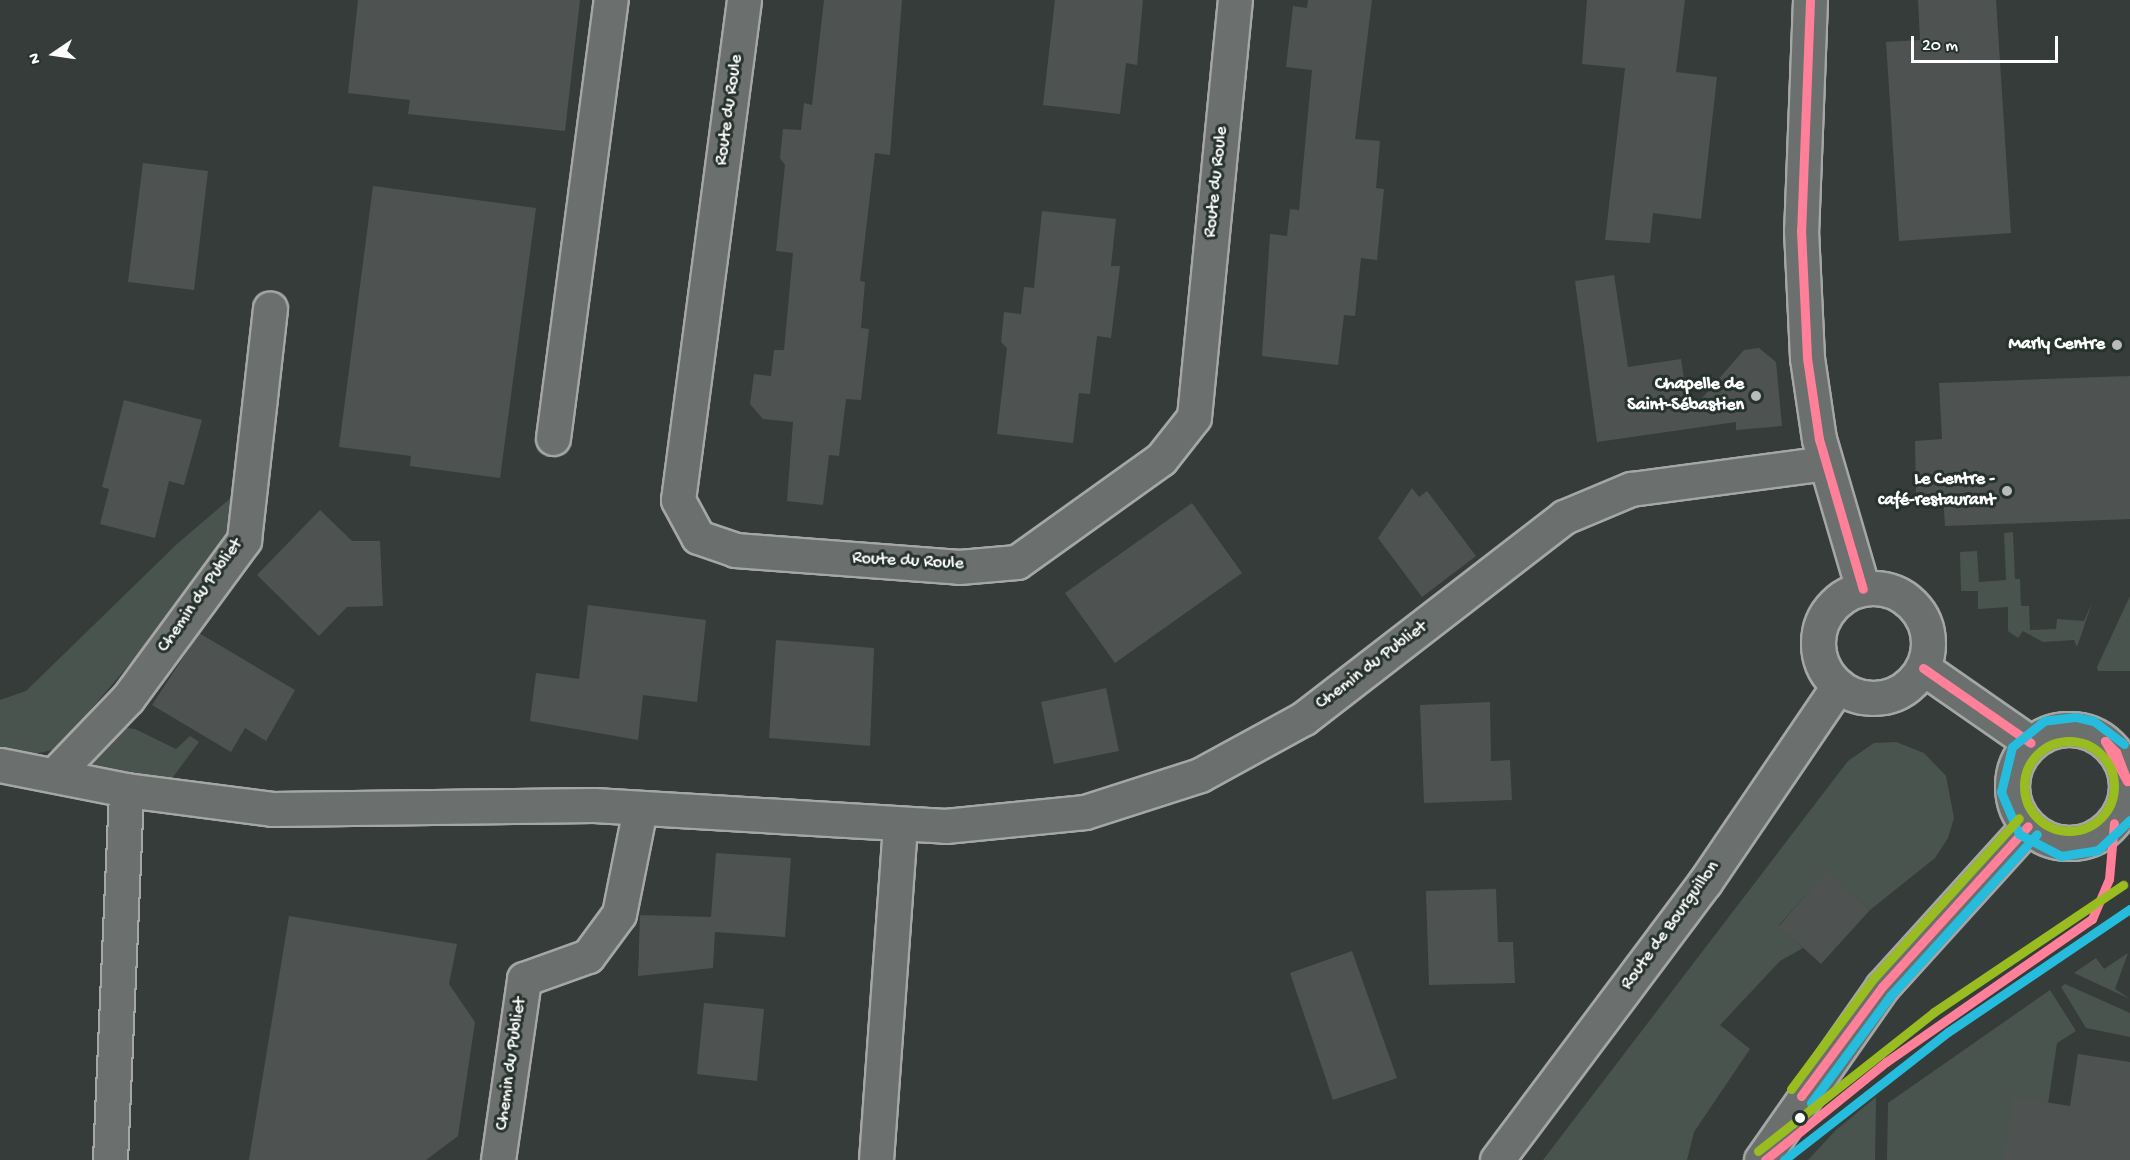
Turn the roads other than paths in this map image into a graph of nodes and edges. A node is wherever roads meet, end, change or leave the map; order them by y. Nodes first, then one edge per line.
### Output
1 (610, 0) edge
2 (744, 0) edge
3 (1235, 0) edge
4 (1810, 0) edge
5 (270, 308) dead end
6 (553, 438) dead end
7 (1825, 463) junction
8 (1863, 589) junction
9 (1923, 668) junction
10 (1838, 686) junction
11 (2031, 743) junction
12 (0, 765) edge
13 (2127, 765) edge
14 (55, 774) junction
15 (126, 790) junction
16 (640, 809) junction
17 (900, 824) junction
18 (2028, 826) junction
19 (110, 1160) edge
20 (498, 1160) edge
21 (876, 1160) edge
22 (1497, 1160) edge
23 (1761, 1160) edge

1 - 6 street
2 - 3 street, Route du Roule
4 - 7 street
5 - 14 street, Chemin du Publiet
7 - 8 street
7 - 17 street, Chemin du Publiet
8 - 9 street
8 - 10 street
9 - 10 street
9 - 11 street
10 - 22 street, Route de Bourguillon
11 - 13 street
11 - 18 street
12 - 14 street, Chemin du Publiet
13 - 18 street
14 - 15 street, Chemin du Publiet
15 - 16 street, Chemin du Publiet
15 - 19 street
16 - 17 street, Chemin du Publiet
16 - 20 street, Chemin du Publiet
17 - 21 street
18 - 23 street

